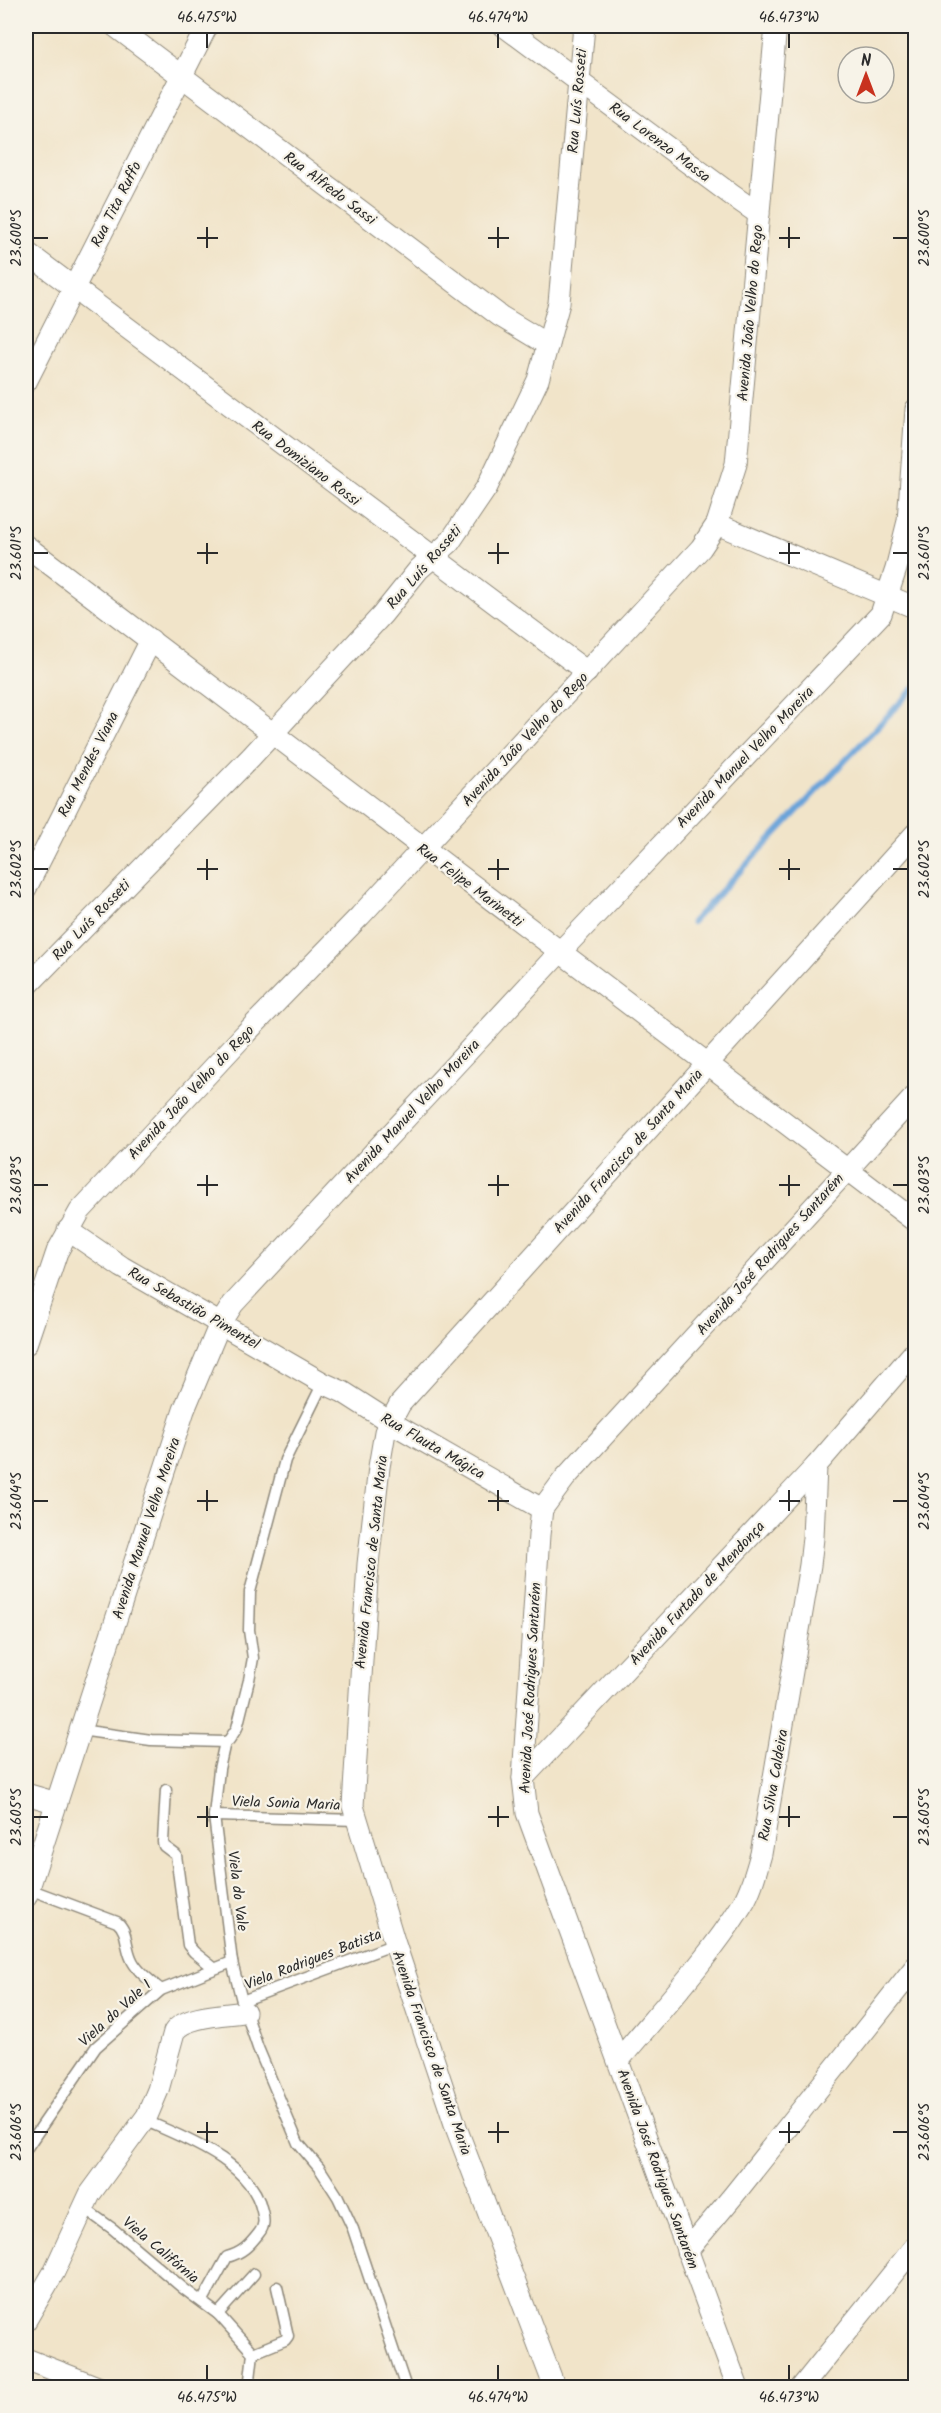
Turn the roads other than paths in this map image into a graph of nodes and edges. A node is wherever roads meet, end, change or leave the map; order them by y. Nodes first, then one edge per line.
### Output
1 (115, 26) edge
2 (207, 26) edge
3 (504, 26) edge
4 (584, 26) edge
5 (776, 26) edge
6 (182, 76) junction
7 (579, 81) junction
8 (759, 214) junction
9 (26, 252) edge
10 (73, 288) junction
11 (548, 345) junction
12 (26, 382) edge
13 (915, 409) edge
14 (717, 524) junction
15 (26, 546) edge
16 (432, 557) junction
17 (888, 596) junction
18 (915, 608) edge
19 (151, 640) junction
20 (587, 672) junction
21 (272, 733) junction
22 (915, 833) edge
23 (422, 848) junction
24 (26, 888) edge
25 (559, 953) junction
26 (26, 987) edge
27 (707, 1064) junction
28 (915, 1095) edge
29 (848, 1169) junction
30 (915, 1222) edge
31 (68, 1230) junction
32 (220, 1323) junction
33 (26, 1344) edge
34 (915, 1350) edge
35 (323, 1383) junction
36 (390, 1422) junction
37 (816, 1466) junction
38 (542, 1509) junction
39 (80, 1730) junction
40 (225, 1742) junction
41 (523, 1779) junction
42 (166, 1790) dead end
43 (26, 1794) edge
44 (57, 1803) junction
45 (214, 1816) junction
46 (357, 1821) junction
47 (27, 1893) edge
48 (395, 1944) junction
49 (232, 1962) junction
50 (915, 1966) edge
51 (214, 1968) junction
52 (161, 1990) junction
53 (243, 2007) junction
54 (619, 2061) junction
55 (144, 2120) junction
56 (26, 2149) edge
57 (85, 2209) junction
58 (915, 2245) edge
59 (687, 2251) junction
60 (255, 2274) dead end
61 (278, 2287) dead end
62 (202, 2302) junction
63 (218, 2314) junction
64 (26, 2320) edge
65 (253, 2353) junction
66 (26, 2360) edge
67 (100, 2388) edge
68 (249, 2388) edge
69 (405, 2388) edge
70 (555, 2388) edge
71 (738, 2388) edge
72 (801, 2388) edge

1 - 6 street, Rua Alfredo Sassi
2 - 6 street, Rua Tita Ruffo
3 - 7 street, Rua Lorenzo Massa
4 - 7 street, Rua Luís Rosseti
5 - 8 street, Avenida João Velho do Rego
6 - 10 street, Rua Tita Ruffo
6 - 11 street, Rua Alfredo Sassi
7 - 8 street, Rua Lorenzo Massa
7 - 11 street, Rua Luís Rosseti
8 - 14 street, Avenida João Velho do Rego
9 - 10 street, Rua Domiziano Rossi
10 - 12 street, Rua Tita Ruffo
10 - 16 street, Rua Domiziano Rossi
11 - 16 street, Rua Luís Rosseti
13 - 17 street, Avenida Manuel Velho Moreira
14 - 17 street
14 - 20 street, Avenida João Velho do Rego
15 - 19 street, Rua Felipe Marinetti
16 - 20 street, Rua Domiziano Rossi
16 - 21 street, Rua Luís Rosseti
17 - 18 street
17 - 25 street, Avenida Manuel Velho Moreira
19 - 21 street, Rua Felipe Marinetti
19 - 24 street, Rua Mendes Viana
20 - 23 street, Avenida João Velho do Rego
21 - 23 street, Rua Felipe Marinetti
21 - 26 street, Rua Luís Rosseti
22 - 27 street, Avenida Francisco de Santa Maria
23 - 25 street, Rua Felipe Marinetti
23 - 31 street, Avenida João Velho do Rego
25 - 27 street, Rua Felipe Marinetti
25 - 32 street, Avenida Manuel Velho Moreira
27 - 29 street, Rua Felipe Marinetti
27 - 36 street, Avenida Francisco de Santa Maria
28 - 29 street, Avenida José Rodrigues Santarém
29 - 30 street, Rua Felipe Marinetti
29 - 38 street, Avenida José Rodrigues Santarém
31 - 32 street, Rua Sebastião Pimentel
31 - 33 street, Avenida João Velho do Rego
32 - 35 street, Rua Sebastião Pimentel
32 - 39 street, Avenida Manuel Velho Moreira
34 - 37 street, Avenida Furtado de Mendonça
35 - 36 street, Rua Flauta Mágica
35 - 40 lane, Viela do Vale
36 - 38 street, Rua Flauta Mágica
36 - 46 street, Avenida Francisco de Santa Maria
37 - 41 street, Avenida Furtado de Mendonça
37 - 54 street, Rua Silva Caldeira
38 - 41 street, Avenida José Rodrigues Santarém
39 - 40 lane
39 - 44 street, Avenida Manuel Velho Moreira
40 - 45 lane, Viela do Vale
41 - 54 street, Avenida José Rodrigues Santarém
42 - 51 lane
43 - 44 street
44 - 47 street, Avenida Manuel Velho Moreira
45 - 46 lane, Viela Sonia Maria
45 - 49 lane, Viela do Vale
46 - 48 street, Avenida Francisco de Santa Maria
47 - 52 lane
48 - 53 lane, Viela Rodrigues Batista
48 - 70 street, Avenida Francisco de Santa Maria
49 - 51 lane, Viela do Vale I
49 - 53 lane, Viela do Vale
50 - 59 street
51 - 52 lane, Viela do Vale I
52 - 56 lane, Viela do Vale I
53 - 55 street
53 - 69 lane, Viela do Vale
54 - 59 street, Avenida José Rodrigues Santarém
55 - 57 street
55 - 62 lane
57 - 62 lane, Viela Califórnia
57 - 64 street
58 - 72 street
59 - 71 street, Avenida José Rodrigues Santarém
60 - 63 lane
61 - 65 lane
62 - 63 lane, Viela Califórnia
63 - 65 lane, Viela Califórnia
65 - 68 lane
66 - 67 street

